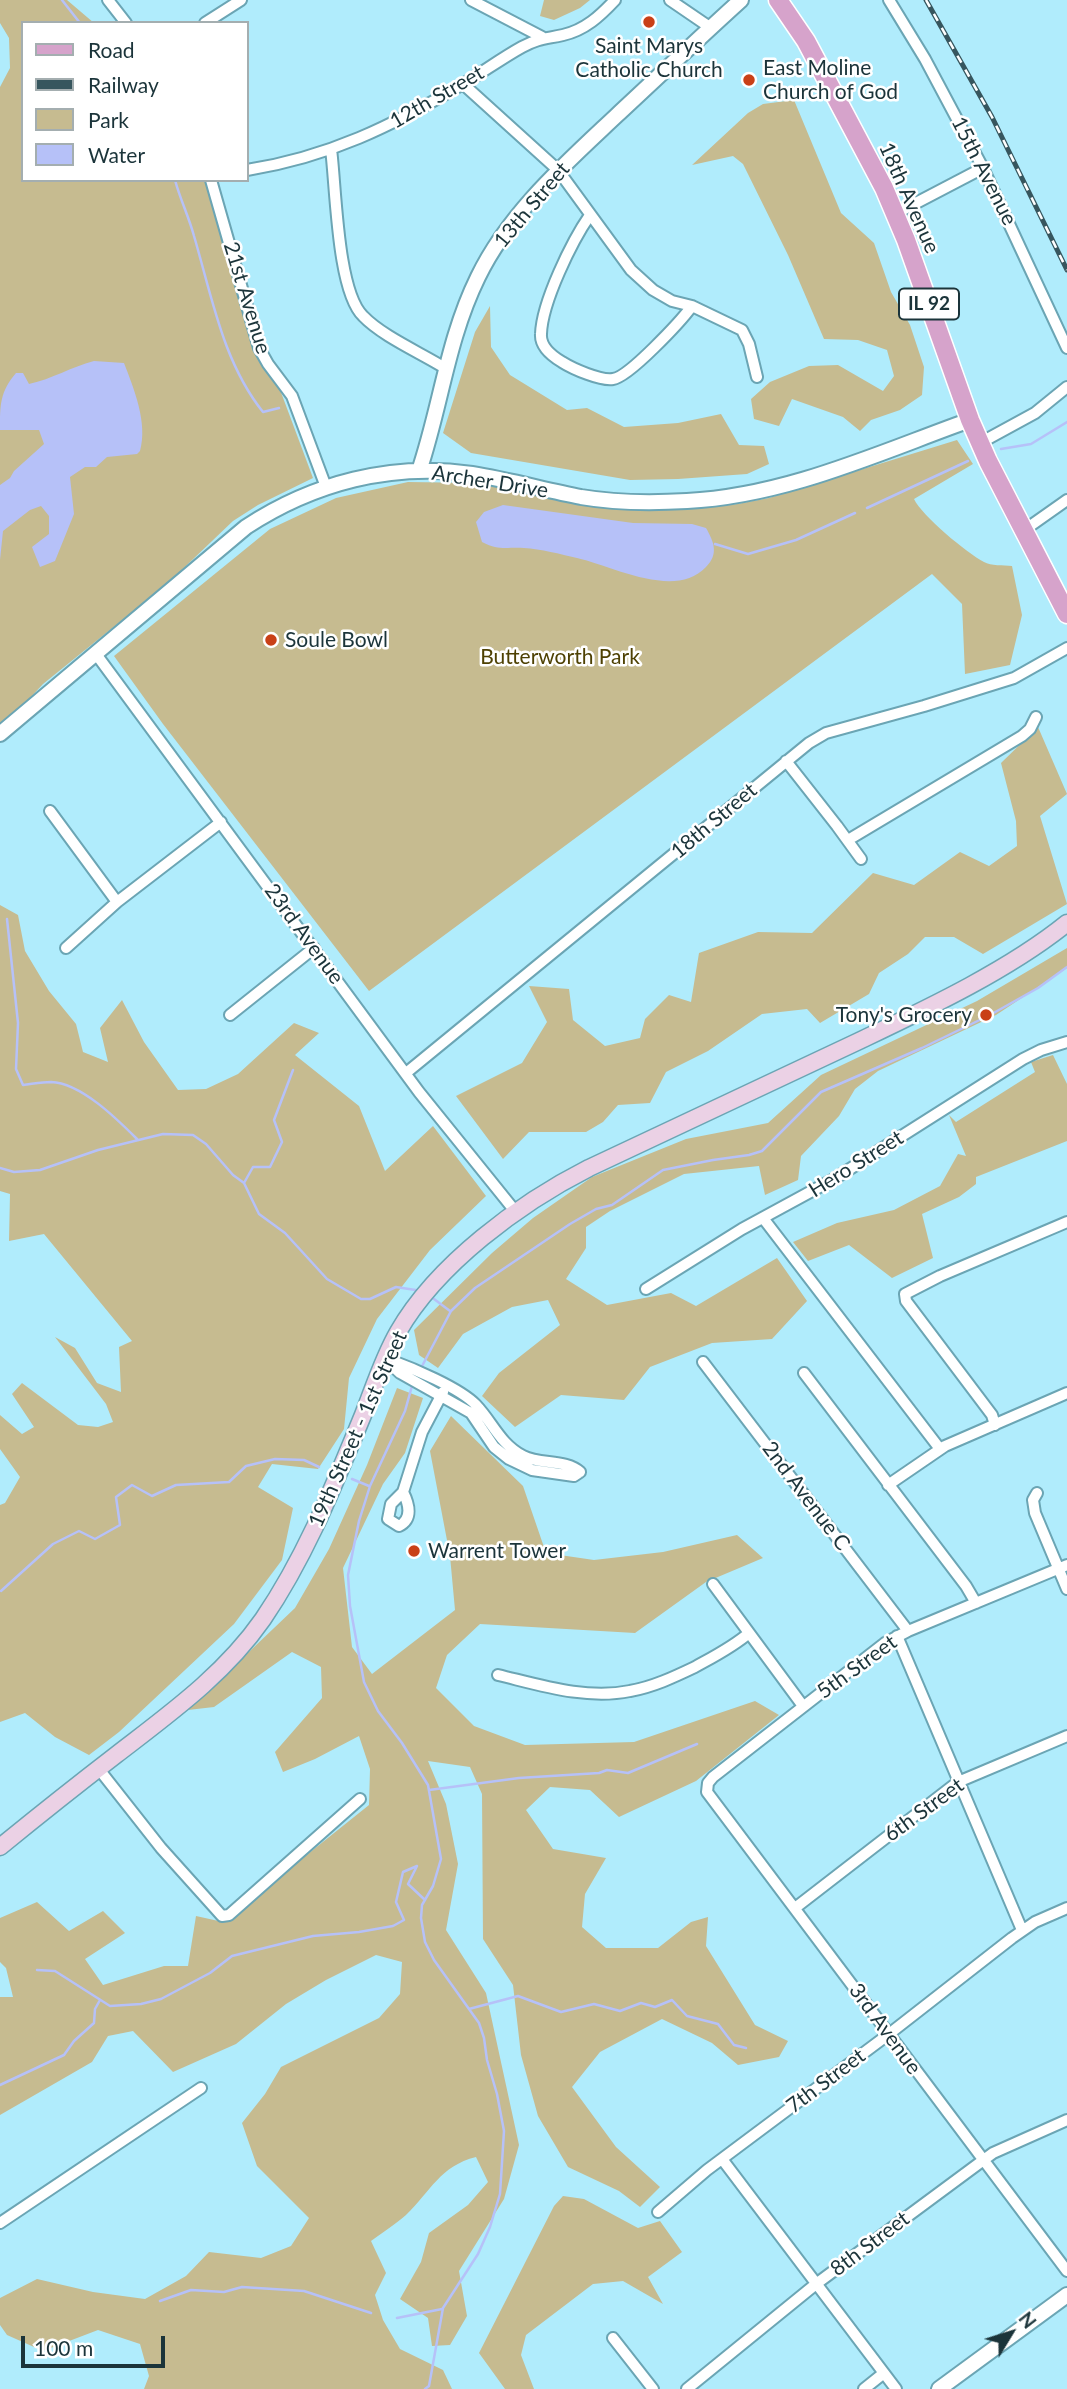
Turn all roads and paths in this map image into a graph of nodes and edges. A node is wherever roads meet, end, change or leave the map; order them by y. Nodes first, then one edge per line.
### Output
1 (108, 0) edge
2 (241, 0) edge
3 (471, 0) edge
4 (615, 0) edge
5 (670, 0) edge
6 (741, 0) edge
7 (778, 0) edge
8 (889, 0) edge
9 (124, 21) edge
10 (208, 21) edge
11 (711, 28) junction
12 (542, 37) junction
13 (463, 84) junction
14 (331, 149) junction
15 (983, 168) junction
16 (248, 170) edge
17 (558, 170) junction
18 (212, 182) edge
19 (895, 214) junction
20 (590, 215) junction
21 (692, 306) junction
22 (1067, 348) edge
23 (445, 368) junction
24 (757, 377) dead end
25 (1067, 387) edge
26 (970, 420) junction
27 (980, 443) junction
28 (419, 471) junction
29 (326, 487) junction
30 (1067, 500) edge
31 (1023, 531) junction
32 (1067, 614) edge
33 (1067, 648) edge
34 (96, 654) junction
35 (1036, 717) dead end
36 (0, 734) edge
37 (786, 761) junction
38 (50, 811) dead end
39 (221, 822) junction
40 (848, 840) junction
41 (861, 859) dead end
42 (117, 902) junction
43 (1067, 926) edge
44 (66, 948) dead end
45 (314, 948) junction
46 (230, 1016) dead end
47 (1067, 1042) edge
48 (406, 1073) junction
49 (515, 1211) junction
50 (763, 1218) junction
51 (1067, 1222) edge
52 (646, 1289) dead end
53 (385, 1359) junction
54 (703, 1362) dead end
55 (804, 1373) dead end
56 (443, 1391) junction
57 (1067, 1393) edge
58 (995, 1425) junction
59 (940, 1449) junction
60 (888, 1485) junction
61 (403, 1492) dead end
62 (1037, 1493) dead end
63 (1063, 1567) edge
64 (713, 1584) dead end
65 (1067, 1589) edge
66 (976, 1603) junction
67 (749, 1633) junction
68 (903, 1633) junction
69 (498, 1675) dead end
70 (803, 1706) junction
71 (1067, 1736) edge
72 (98, 1768) junction
73 (958, 1782) junction
74 (707, 1787) joint
75 (360, 1799) dead end
76 (0, 1847) edge
77 (795, 1908) junction
78 (1067, 1908) edge
79 (1022, 1930) junction
80 (889, 2034) junction
81 (201, 2088) dead end
82 (1067, 2120) edge
83 (722, 2159) junction
84 (983, 2160) junction
85 (658, 2212) dead end
86 (0, 2223) edge
87 (1067, 2271) edge
88 (816, 2284) junction
89 (1067, 2295) edge
90 (613, 2339) dead end
91 (884, 2373) junction
92 (653, 2389) edge
93 (687, 2389) edge
94 (863, 2389) edge
95 (896, 2389) edge
96 (939, 2389) edge

1 - 9 street
2 - 10 street
3 - 12 street
4 - 12 street, 12th Street
5 - 11 street
6 - 11 street, 13th Street
7 - 19 main road, 18th Avenue / IL 92
8 - 15 street, 15th Avenue
11 - 17 street, 13th Street
12 - 13 street, 12th Street
13 - 14 street, 12th Street
13 - 17 street
14 - 16 street, 12th Street
14 - 23 street
15 - 19 street
15 - 22 street, 15th Avenue
17 - 20 street
17 - 23 street, 13th Street
18 - 29 street, 21st Avenue
19 - 26 main road, 18th Avenue / IL 92
20 - 21 street
20 - 21 street
21 - 24 street
23 - 28 street, 13th Street
25 - 27 street
26 - 27 main road, 18th Avenue / IL 92
26 - 28 street, Archer Drive
27 - 31 main road, 18th Avenue / IL 92
28 - 29 street, Archer Drive
29 - 34 street, Archer Drive
30 - 31 street
31 - 32 main road, 18th Avenue / IL 92
33 - 37 street, 18th Street
34 - 36 street, Archer Drive
34 - 39 street, 23rd Avenue
35 - 40 street
37 - 40 street
37 - 48 street, 18th Street
38 - 42 street
39 - 42 street
39 - 45 street, 23rd Avenue
40 - 41 street
42 - 44 street
43 - 49 main road, 19th Street - 1st Street
45 - 46 street
45 - 48 street, 23rd Avenue
47 - 50 street, Hero Street
48 - 49 street, 23rd Avenue
49 - 53 main road, 19th Street - 1st Street
50 - 52 street, Hero Street
50 - 59 street
51 - 58 street
53 - 56 street
53 - 72 main road, 19th Street - 1st Street
54 - 68 street, 2nd Avenue C
55 - 60 street
56 - 56 street
56 - 61 street
57 - 58 street
58 - 59 street
59 - 60 street
60 - 66 street
62 - 63 street
63 - 65 street
63 - 66 street, 5th Street
64 - 67 street
66 - 68 street, 5th Street
67 - 69 street
67 - 70 street
68 - 70 street, 5th Street
68 - 73 street, 2nd Avenue C
70 - 74 street, 5th Street
71 - 73 street, 6th Street
72 - 75 street
72 - 76 main road, 19th Street - 1st Street
73 - 77 street, 6th Street
73 - 79 street, 2nd Avenue C
74 - 77 street, 3rd Avenue
77 - 80 street, 3rd Avenue
78 - 79 street, 7th Street
79 - 80 street, 7th Street
80 - 83 street, 7th Street
80 - 84 street, 3rd Avenue
81 - 86 street
82 - 84 street, 8th Street
83 - 85 street, 7th Street
83 - 88 street
84 - 87 street, 3rd Avenue
84 - 88 street, 8th Street
88 - 91 street
88 - 93 street, 8th Street
89 - 96 street
90 - 92 street
91 - 94 street
91 - 95 street

